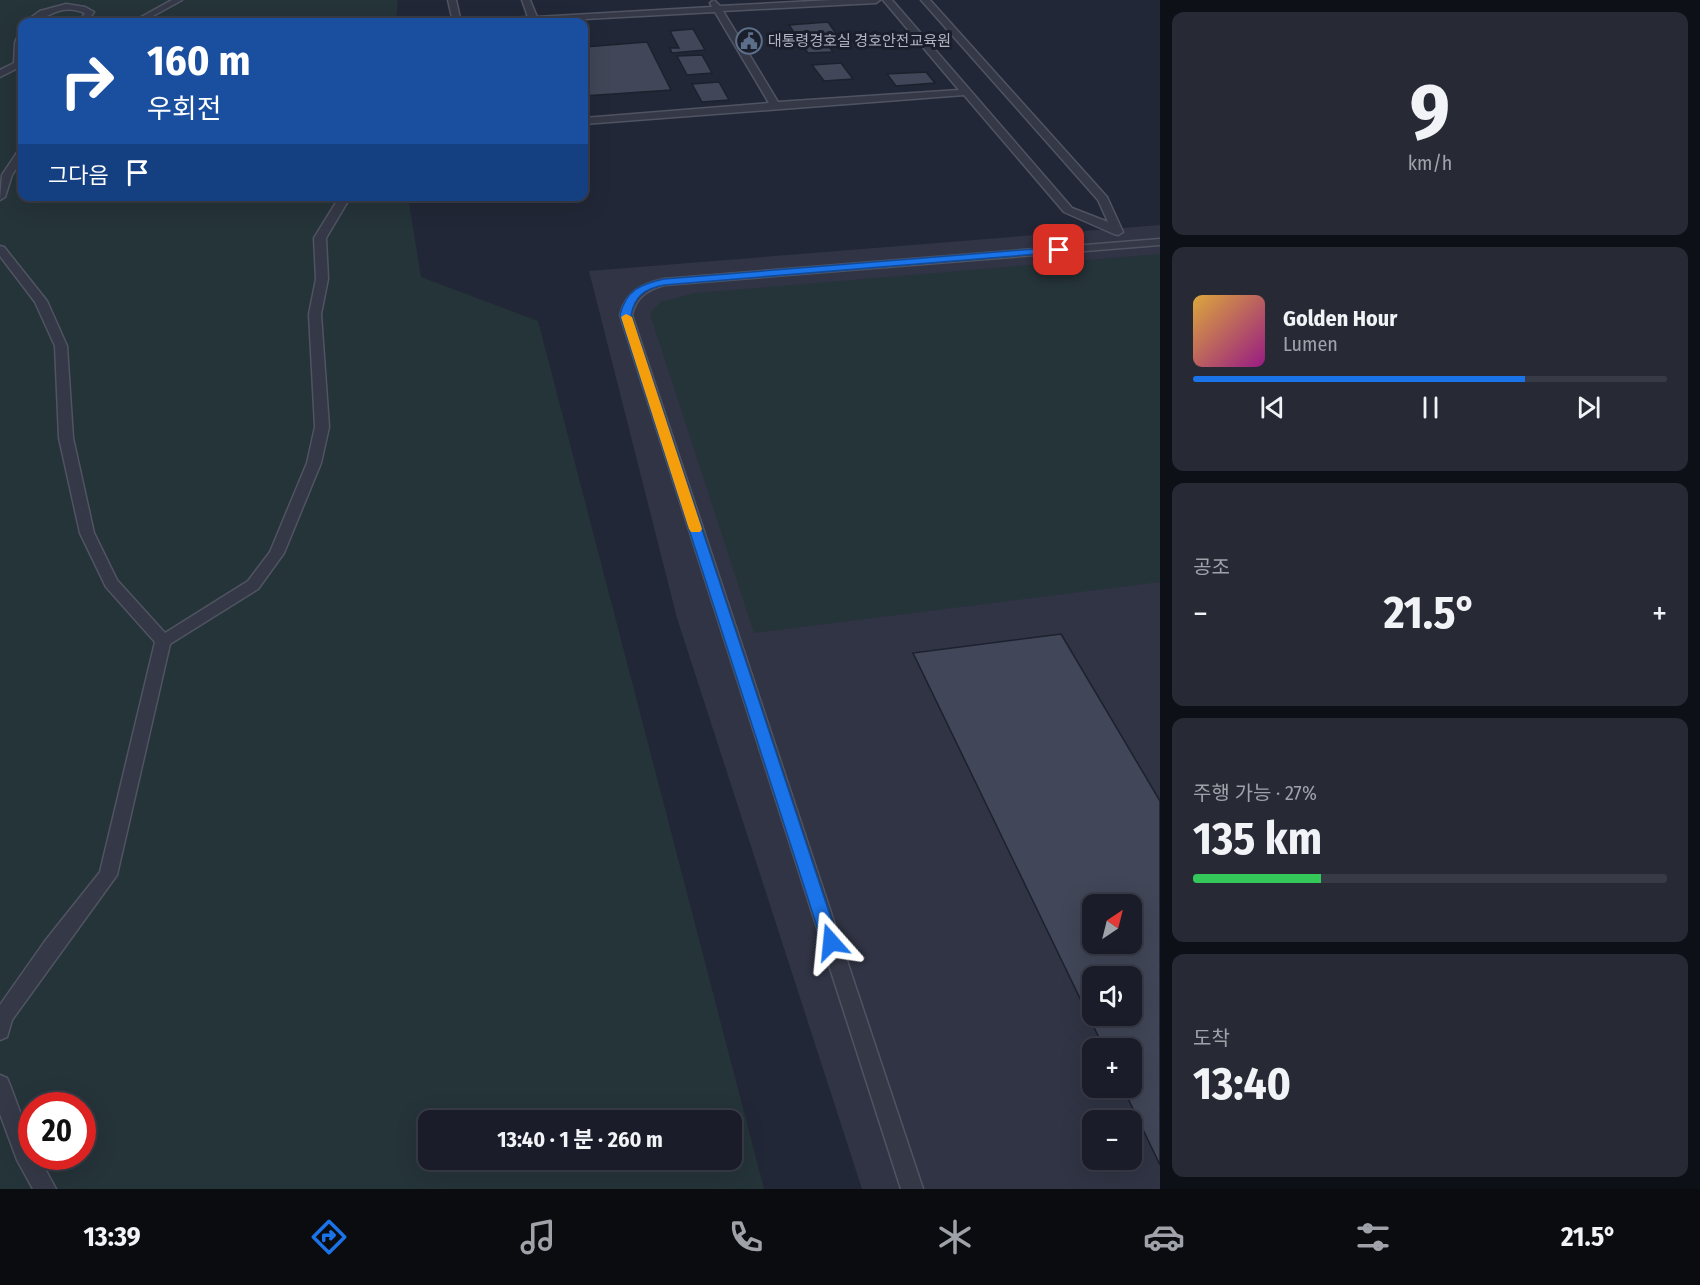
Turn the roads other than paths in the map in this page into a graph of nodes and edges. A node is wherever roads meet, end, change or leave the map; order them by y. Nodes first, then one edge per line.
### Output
1 (178, 0) edge
2 (452, 0) edge
3 (526, 0) edge
4 (713, 0) edge
5 (876, 0) edge
6 (887, 0) edge
7 (925, 0) edge
8 (718, 9) junction
9 (36, 18) edge
10 (86, 18) edge
11 (144, 18) edge
12 (456, 18) edge
13 (533, 18) edge
14 (552, 18) edge
15 (18, 65) edge
16 (0, 74) edge
17 (966, 92) junction
18 (775, 105) junction
19 (588, 121) edge
20 (18, 159) edge
21 (0, 196) edge
22 (343, 201) edge
23 (1115, 229) junction
24 (1160, 242) edge
25 (1129, 245) junction
26 (0, 249) edge
27 (163, 641) junction
28 (0, 1031) edge
29 (0, 1085) edge
30 (45, 1189) edge
31 (912, 1189) edge

1 - 11 lane
2 - 12 lane
3 - 13 lane
4 - 8 lane
5 - 8 lane
6 - 17 lane
7 - 23 lane
8 - 14 lane
8 - 18 lane
9 - 10 lane
15 - 16 lane
17 - 18 lane
17 - 23 lane
18 - 19 lane
20 - 21 lane
22 - 27 lane
23 - 25 lane
24 - 25 lane
25 - 31 lane
26 - 27 lane
27 - 28 lane
29 - 30 lane

